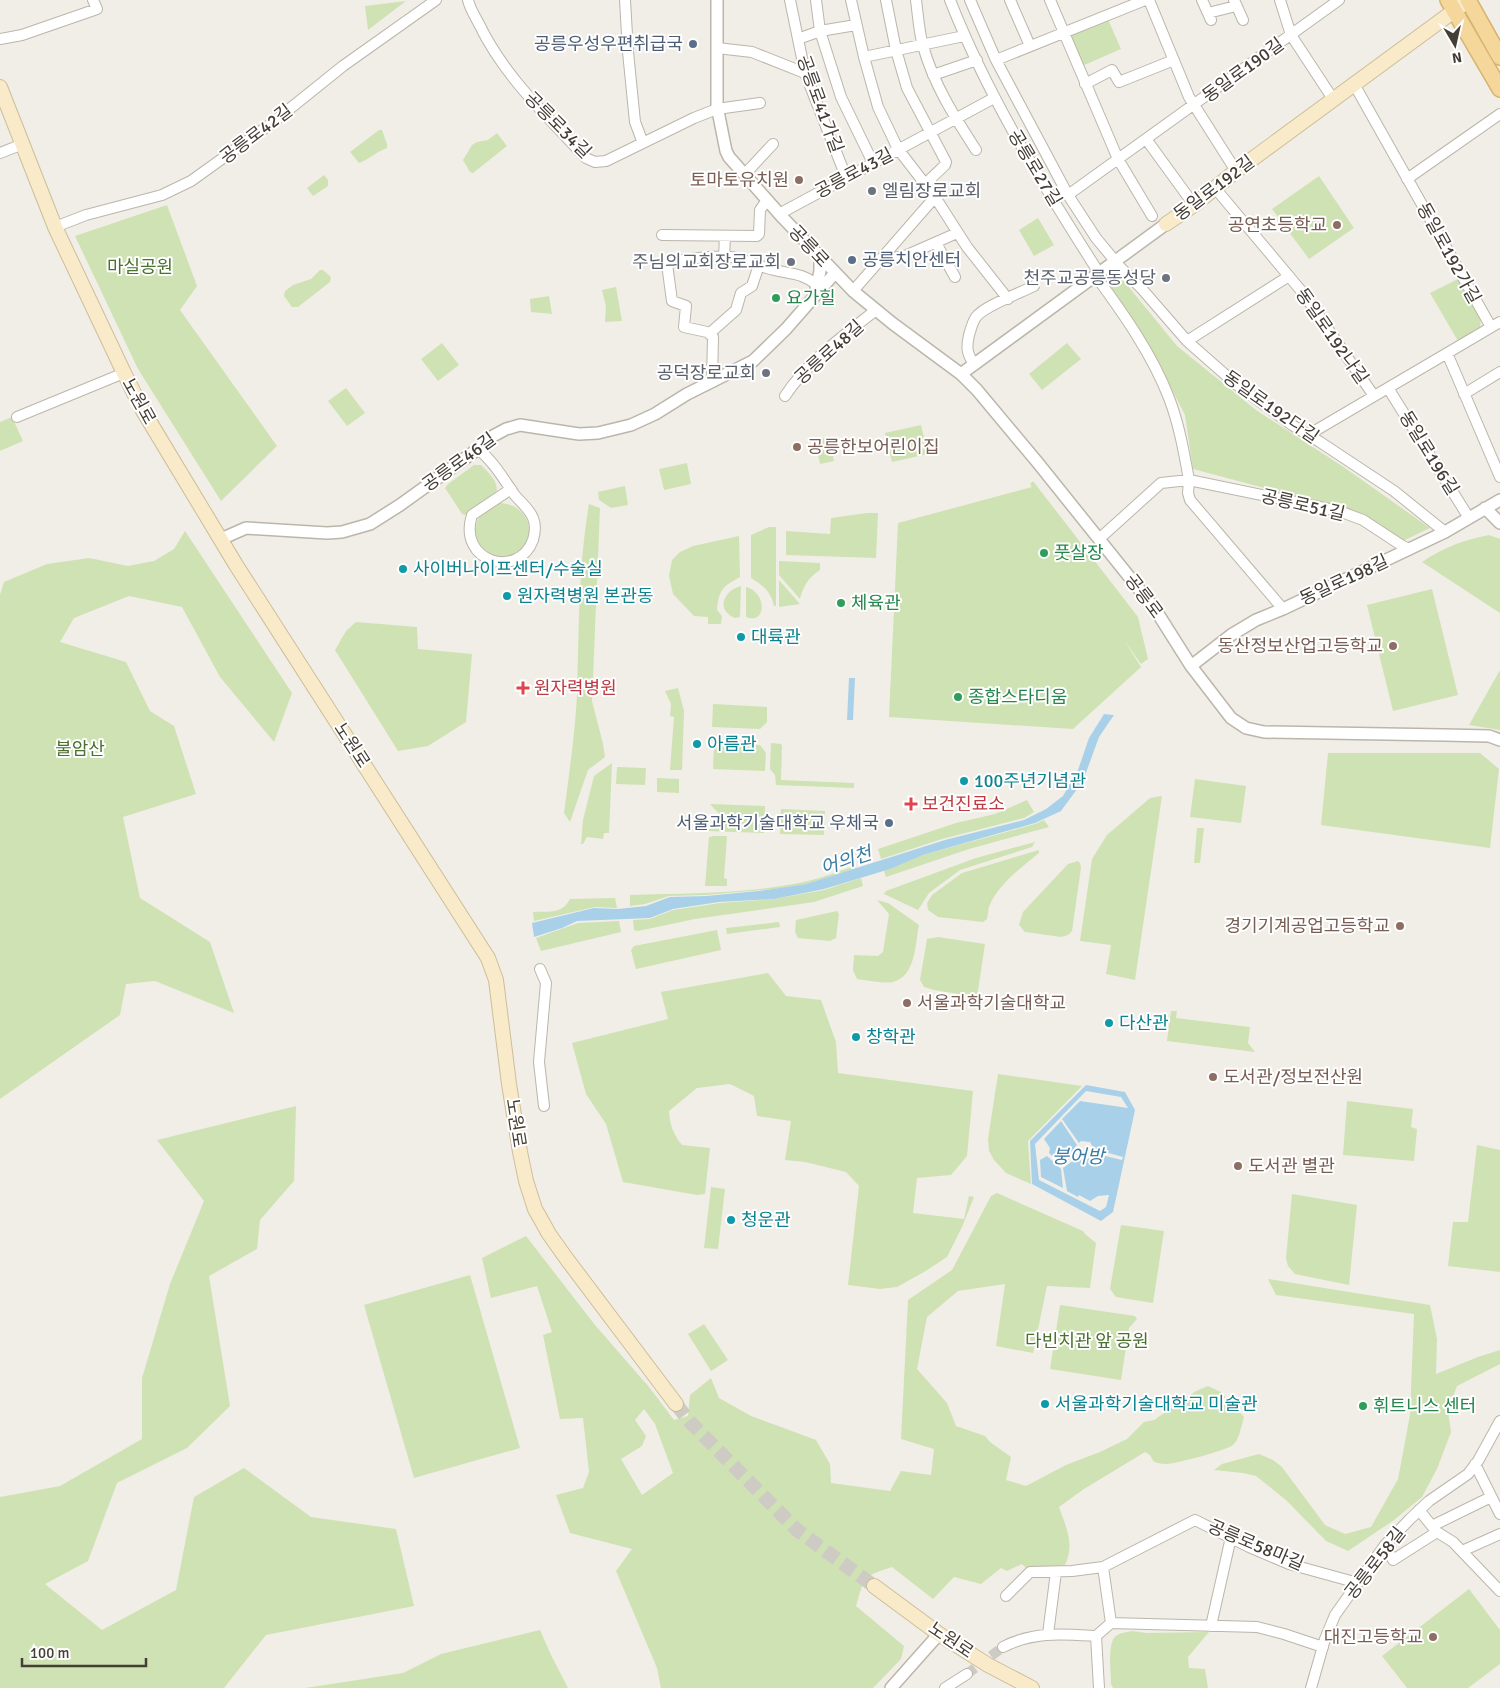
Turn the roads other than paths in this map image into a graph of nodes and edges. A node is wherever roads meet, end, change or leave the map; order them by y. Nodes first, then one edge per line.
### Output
1 (93, 0) edge
2 (436, 0) edge
3 (468, 0) edge
4 (625, 0) edge
5 (717, 0) edge
6 (790, 0) edge
7 (816, 0) edge
8 (851, 0) edge
9 (886, 0) edge
10 (916, 0) edge
11 (950, 0) edge
12 (970, 0) edge
13 (1010, 0) edge
14 (1050, 0) edge
15 (1145, 0) edge
16 (1149, 0) edge
17 (1202, 0) edge
18 (1280, 0) edge
19 (1339, 0) edge
20 (1468, 0) edge
21 (1235, 3) edge
22 (1451, 5) edge
23 (1243, 20) dead end
24 (856, 25) junction
25 (820, 31) junction
26 (1064, 32) junction
27 (1291, 35) junction
28 (964, 36) junction
29 (0, 39) edge
30 (798, 39) junction
31 (923, 45) junction
32 (1030, 46) junction
33 (717, 48) junction
34 (896, 50) junction
35 (864, 57) junction
36 (1500, 57) edge
37 (977, 60) junction
38 (996, 60) junction
39 (1174, 60) junction
40 (805, 73) junction
41 (933, 75) junction
42 (1085, 84) junction
43 (1354, 84) junction
44 (0, 86) edge
45 (1500, 89) edge
46 (994, 98) junction
47 (1333, 99) junction
48 (760, 102) dead end
49 (1194, 105) junction
50 (717, 109) junction
51 (1500, 114) edge
52 (955, 118) junction
53 (929, 132) junction
54 (1146, 139) junction
55 (643, 143) junction
56 (23, 144) junction
57 (772, 144) dead end
58 (898, 149) junction
59 (976, 150) dead end
60 (0, 153) edge
61 (1118, 159) junction
62 (873, 163) junction
63 (1236, 171) junction
64 (744, 174) junction
65 (846, 177) junction
66 (1407, 179) junction
67 (925, 184) junction
68 (1215, 188) junction
69 (1068, 195) junction
70 (935, 197) junction
71 (767, 200) junction
72 (1194, 205) junction
73 (779, 214) junction
74 (1152, 216) dead end
75 (1166, 224) joint
76 (55, 227) junction
77 (957, 233) junction
78 (662, 235) dead end
79 (724, 236) junction
80 (936, 243) junction
81 (724, 257) junction
82 (820, 258) junction
83 (1115, 261) junction
84 (878, 262) junction
85 (759, 265) junction
86 (835, 273) junction
87 (1097, 274) junction
88 (1289, 276) junction
89 (955, 277) dead end
90 (1034, 286) dead end
91 (853, 291) junction
92 (815, 293) junction
93 (1008, 299) junction
94 (876, 310) junction
95 (1500, 322) edge
96 (1491, 327) junction
97 (710, 334) junction
98 (1187, 341) junction
99 (1448, 352) junction
100 (974, 364) junction
101 (1500, 372) edge
102 (124, 373) junction
103 (960, 374) junction
104 (712, 382) junction
105 (1388, 388) junction
106 (1464, 394) junction
107 (784, 396) dead end
108 (1374, 396) junction
109 (17, 417) dead end
110 (1308, 435) junction
111 (478, 449) junction
112 (1500, 477) edge
113 (1189, 480) junction
114 (511, 490) junction
115 (1500, 500) edge
116 (1485, 508) junction
117 (1469, 518) junction
118 (1500, 524) edge
119 (1445, 532) junction
120 (1099, 539) junction
121 (221, 540) junction
122 (1409, 549) junction
123 (1282, 609) junction
124 (1191, 666) junction
125 (1500, 740) edge
126 (540, 969) dead end
127 (544, 1106) dead end
128 (676, 1404) tunnel mouth
129 (1499, 1428) edge
130 (1475, 1464) junction
131 (1491, 1496) junction
132 (1419, 1510) junction
133 (1500, 1514) edge
134 (1434, 1529) junction
135 (1500, 1534) edge
136 (1230, 1536) junction
137 (1386, 1545) junction
138 (1462, 1551) junction
139 (1103, 1567) junction
140 (1056, 1572) junction
141 (1358, 1583) junction
142 (874, 1586) tunnel mouth
143 (1500, 1591) edge
144 (1006, 1596) dead end
145 (1111, 1623) junction
146 (1211, 1626) junction
147 (939, 1634) junction
148 (1048, 1634) junction
149 (1096, 1636) junction
150 (1003, 1647) tunnel mouth
151 (1322, 1647) junction
152 (967, 1674) tunnel mouth
153 (890, 1688) edge
154 (945, 1688) edge
155 (1032, 1688) edge
156 (1099, 1688) edge
157 (1311, 1688) edge

1 - 29 street
2 - 76 street, 공릉로42길
3 - 55 street, 공릉로34길
4 - 55 street
5 - 33 street, 공릉로
6 - 30 street, 공릉로41가길
7 - 25 street
8 - 24 street
9 - 34 street
10 - 31 street
11 - 28 street, 공릉로27길
12 - 38 street
13 - 32 street
14 - 26 street
15 - 26 street
16 - 39 street
17 - 21 street
18 - 27 street
19 - 27 street, 동일로190길
20 - 22 main road, 동일로192길
20 - 36 main road
21 - 23 street
22 - 43 main road, 동일로192길
22 - 45 main road
24 - 25 street
24 - 35 street
25 - 30 street
25 - 62 street
26 - 32 street
26 - 42 street
27 - 47 street, 동일로190길
27 - 49 street, 동일로190길
28 - 31 street
28 - 37 street, 공릉로27길
30 - 40 street, 공릉로41가길
31 - 34 street
31 - 41 street
32 - 38 street
33 - 40 street
33 - 50 street, 공릉로
34 - 35 street
34 - 53 street
35 - 58 street
37 - 41 street
37 - 46 street, 공릉로27길
38 - 69 street
39 - 42 street
39 - 49 street
40 - 65 street, 공릉로41가길
41 - 52 street
42 - 61 street
43 - 47 main road, 동일로192길
43 - 66 street, 동일로192가길
44 - 56 main road, 노원로
46 - 52 street, 공릉로43길
46 - 87 street, 공릉로27길
47 - 63 main road, 동일로192길
48 - 50 street
49 - 54 street, 동일로190길
49 - 63 street, 동일로190길
50 - 55 street, 공릉로34길
50 - 64 street, 공릉로
51 - 66 street
52 - 53 street, 공릉로43길
52 - 59 street
53 - 58 street, 공릉로43길
53 - 67 street
54 - 61 street, 동일로190길
54 - 72 street
56 - 60 street
56 - 76 main road, 노원로
57 - 64 street
58 - 62 street, 공릉로43길
58 - 67 street
61 - 69 street, 동일로190길
61 - 74 street
62 - 65 street, 공릉로43길
63 - 68 main road, 동일로192길
64 - 71 street, 공릉로
65 - 73 street, 공릉로43길
66 - 96 street, 동일로192가길
67 - 70 street
68 - 72 main road, 동일로192길
68 - 88 street, 동일로192나길
69 - 83 street
70 - 77 street
70 - 84 street
71 - 73 street, 공릉로
71 - 79 street, 공릉로
72 - 75 main road, 동일로192길
73 - 82 street, 공릉로
75 - 83 street, 동일로192길
76 - 102 main road, 노원로
77 - 80 street
77 - 93 street
78 - 79 street, 공릉로
79 - 81 street
80 - 84 street
80 - 89 street
81 - 85 street
81 - 97 street
82 - 86 street, 공릉로
82 - 92 street
83 - 87 street, 동일로192길
83 - 98 street, 동일로192다길
84 - 91 street
85 - 92 street
85 - 97 street
86 - 91 street, 공릉로
86 - 92 street, 공릉로46길
87 - 100 street, 동일로192길
87 - 113 street
88 - 98 street, 동일로192나길
88 - 108 street, 동일로192나길
90 - 93 street
91 - 94 street, 공릉로
92 - 104 street, 공릉로46길
93 - 100 street
94 - 103 street, 공릉로
94 - 107 street, 공릉로48길
95 - 96 street
96 - 99 street
97 - 104 street
98 - 110 street, 동일로192다길
99 - 105 street
99 - 106 street
100 - 103 street, 동일로192길
101 - 106 street
102 - 109 street
102 - 121 main road, 노원로
103 - 120 street, 공릉로
104 - 111 street, 공릉로46길
105 - 108 street
105 - 117 street, 동일로196길
106 - 112 street
108 - 110 street
110 - 119 street, 동일로192다길
111 - 114 street
111 - 121 street, 공릉로46길
113 - 120 street, 공릉로51길
113 - 122 street, 공릉로51길
113 - 123 street
114 - 114 street
115 - 116 street, 동일로198길
116 - 117 street, 동일로198길
116 - 118 street
117 - 119 street, 동일로198길
119 - 122 street, 동일로198길
120 - 124 street, 공릉로
121 - 128 main road, 노원로
122 - 123 street, 동일로198길
123 - 124 street, 동일로198길
124 - 125 street, 공릉로
126 - 127 street
129 - 130 street, 공릉로58길
130 - 131 street
130 - 132 street, 공릉로58길
131 - 133 street
131 - 134 street, 공릉로58길
132 - 134 street
132 - 137 street, 공릉로58길
134 - 137 street, 공릉로58길
134 - 138 street
135 - 138 street
136 - 139 street, 공릉로58마길
136 - 141 street, 공릉로58마길
136 - 146 street
137 - 141 street, 공릉로58길
138 - 143 street
139 - 140 street, 공릉로58마길
139 - 145 street
140 - 144 street, 공릉로58마길
140 - 148 street
141 - 151 street, 공릉로58길
142 - 147 main road, 노원로
145 - 146 street
145 - 149 street
146 - 151 street
147 - 153 street
147 - 155 main road, 노원로
148 - 149 street
148 - 150 street
149 - 156 street
151 - 157 street, 공릉로58길
152 - 154 street, 노원로

